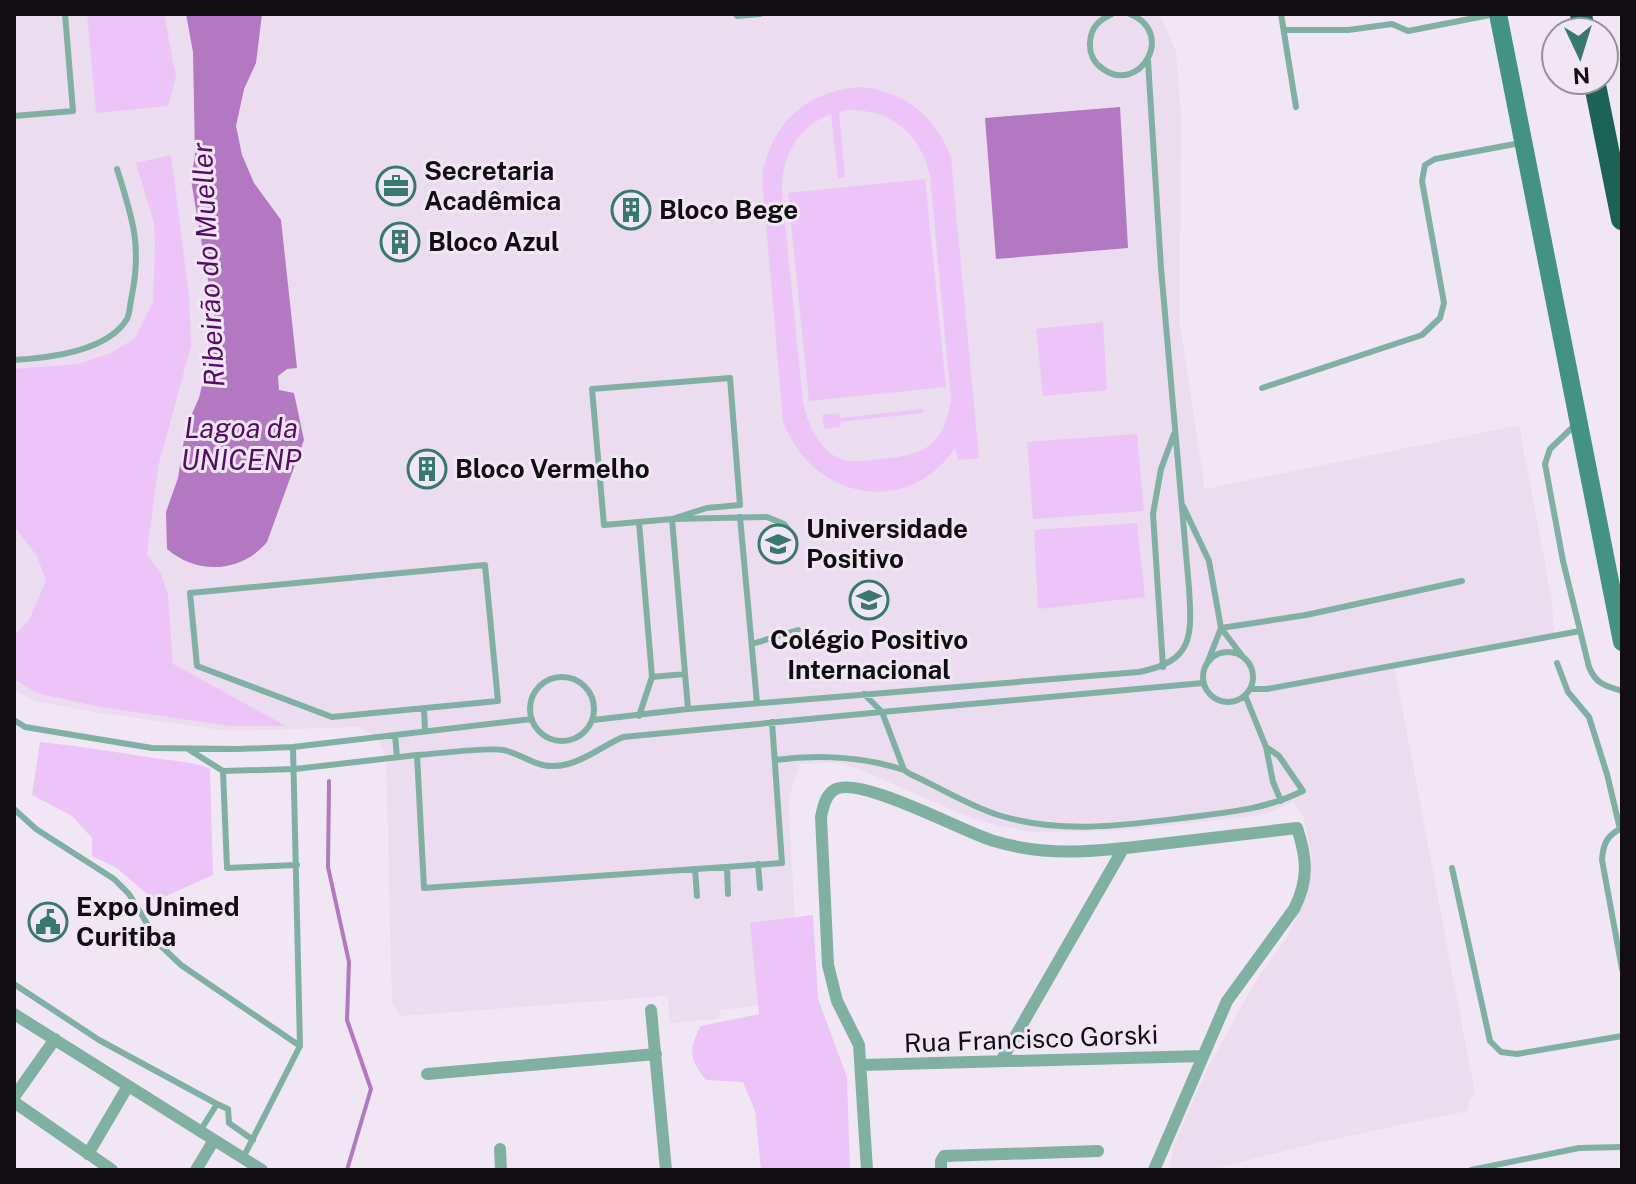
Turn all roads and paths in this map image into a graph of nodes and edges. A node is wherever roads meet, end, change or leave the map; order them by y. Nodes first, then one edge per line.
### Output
1 (65, 14) edge
2 (736, 14) edge
3 (760, 14) edge
4 (1112, 14) edge
5 (1130, 14) edge
6 (1281, 14) edge
7 (1398, 14) edge
8 (1496, 14) edge
9 (1392, 24) junction
10 (1284, 30) junction
11 (1148, 61) junction
12 (1597, 96) edge
13 (1296, 107) dead end
14 (14, 116) edge
15 (1523, 142) junction
16 (117, 169) dead end
17 (1622, 219) edge
18 (14, 360) edge
19 (1262, 388) dead end
20 (1579, 422) junction
21 (1175, 431) junction
22 (1182, 503) junction
23 (740, 517) junction
24 (672, 519) junction
25 (639, 522) junction
26 (795, 538) dead end
27 (1462, 581) dead end
28 (1221, 628) junction
29 (798, 630) dead end
30 (1580, 631) junction
31 (1622, 642) edge
32 (752, 644) junction
33 (1243, 657) junction
34 (1208, 661) junction
35 (1557, 663) dead end
36 (1163, 667) junction
37 (685, 674) junction
38 (652, 677) junction
39 (1203, 683) junction
40 (1622, 691) edge
41 (1248, 692) junction
42 (864, 694) junction
43 (757, 703) junction
44 (424, 708) junction
45 (688, 709) junction
46 (882, 712) junction
47 (651, 715) junction
48 (639, 716) junction
49 (532, 719) junction
50 (14, 720) edge
51 (593, 720) junction
52 (772, 722) junction
53 (425, 730) junction
54 (654, 734) junction
55 (395, 735) junction
56 (293, 747) junction
57 (1266, 747) junction
58 (187, 749) junction
59 (417, 755) junction
60 (397, 757) junction
61 (775, 760) junction
62 (295, 769) junction
63 (904, 770) junction
64 (223, 771) junction
65 (1281, 801) junction
66 (14, 809) edge
67 (1621, 828) edge
68 (1123, 849) junction
69 (758, 864) junction
70 (297, 865) junction
71 (727, 867) junction
72 (1452, 868) dead end
73 (695, 869) junction
74 (760, 888) dead end
75 (728, 894) dead end
76 (697, 896) dead end
77 (1622, 969) edge
78 (14, 984) edge
79 (651, 1010) dead end
80 (14, 1014) edge
81 (1622, 1036) edge
82 (55, 1039) junction
83 (300, 1046) junction
84 (656, 1054) junction
85 (1202, 1056) junction
86 (1001, 1061) junction
87 (861, 1065) junction
88 (427, 1074) dead end
89 (128, 1086) junction
90 (14, 1100) edge
91 (217, 1104) junction
92 (200, 1131) junction
93 (214, 1140) junction
94 (253, 1140) junction
95 (1622, 1147) edge
96 (500, 1149) dead end
97 (1098, 1151) dead end
98 (88, 1154) junction
99 (243, 1158) junction
100 (112, 1170) edge
101 (196, 1170) edge
102 (262, 1170) edge
103 (501, 1170) edge
104 (666, 1170) edge
105 (867, 1170) edge
106 (941, 1170) edge
107 (1154, 1170) edge
108 (1471, 1170) edge

1 - 14 lane
2 - 3 lane
4 - 11 lane
5 - 11 lane
6 - 10 lane
7 - 9 lane
8 - 9 lane
8 - 15 main road
9 - 10 lane
10 - 13 lane
11 - 21 lane
12 - 17 highway
15 - 19 lane
15 - 20 main road
16 - 18 lane
20 - 30 lane
20 - 31 main road
21 - 22 lane
21 - 36 lane
22 - 28 lane
22 - 36 lane
23 - 24 lane
23 - 26 lane
23 - 32 lane
24 - 25 lane
24 - 25 lane
24 - 37 lane
25 - 38 lane
27 - 28 lane
28 - 33 lane
28 - 34 lane
29 - 32 lane
30 - 40 lane
30 - 41 lane
32 - 43 lane
33 - 34 lane
33 - 41 lane
34 - 39 lane
35 - 67 lane
36 - 42 lane
37 - 38 lane
37 - 45 lane
38 - 48 lane
39 - 41 lane
39 - 46 lane
41 - 57 lane
42 - 43 lane
42 - 46 lane
43 - 45 lane
44 - 44 lane
44 - 53 lane
45 - 47 lane
46 - 52 lane
46 - 63 lane
47 - 48 lane
47 - 54 lane
48 - 51 lane
49 - 51 lane
49 - 51 lane
49 - 53 lane
50 - 58 lane
52 - 54 lane
52 - 61 lane
53 - 55 lane
54 - 59 lane
55 - 56 lane
55 - 60 lane
56 - 58 lane
56 - 62 lane
57 - 65 lane
57 - 65 lane
58 - 64 lane
59 - 60 lane
59 - 73 lane
60 - 62 lane
61 - 63 lane
61 - 69 lane
62 - 64 lane
62 - 70 lane
63 - 65 lane
64 - 70 lane
66 - 83 lane
67 - 77 lane
68 - 85 street
68 - 86 street
68 - 87 street
69 - 71 lane
69 - 74 lane
70 - 83 lane
71 - 73 lane
71 - 75 lane
72 - 81 lane
73 - 76 lane
78 - 91 lane
79 - 84 street
80 - 82 street
82 - 89 street
82 - 90 street
83 - 94 lane
84 - 88 street
84 - 104 street
85 - 86 street, Rua Francisco Gorski
85 - 107 street
86 - 87 street, Rua Francisco Gorski
87 - 105 street
89 - 92 street
89 - 98 street
90 - 98 street
91 - 92 lane
91 - 94 lane
92 - 93 street
93 - 99 street
93 - 101 street
94 - 99 lane
95 - 108 lane
96 - 103 street
97 - 106 street
98 - 100 street
99 - 102 street

